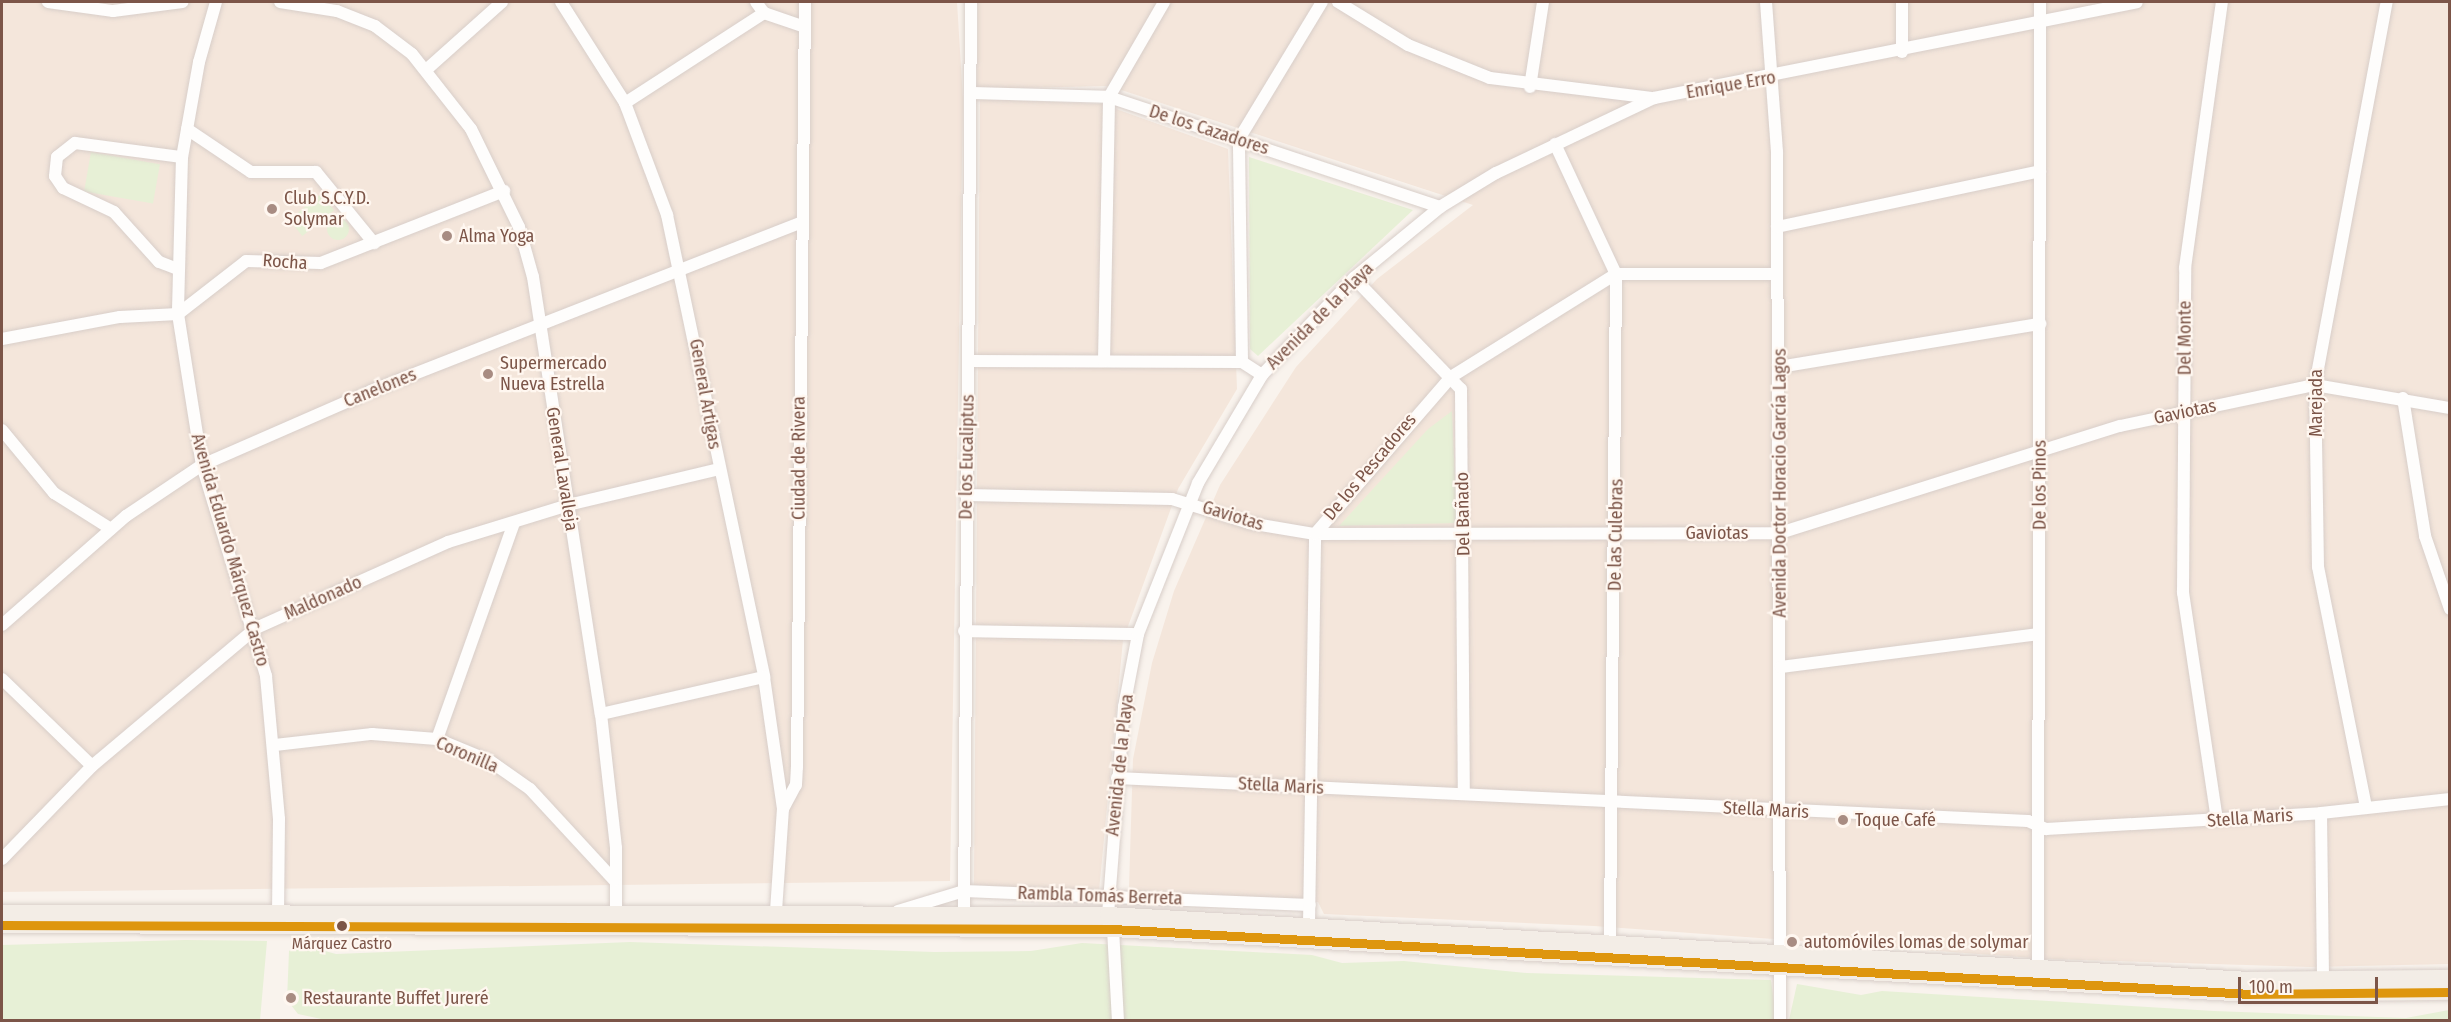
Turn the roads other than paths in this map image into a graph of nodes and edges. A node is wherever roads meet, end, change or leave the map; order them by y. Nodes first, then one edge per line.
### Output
1 (48, 2) edge
2 (182, 2) edge
3 (216, 2) edge
4 (280, 2) edge
5 (502, 2) edge
6 (561, 2) edge
7 (756, 2) edge
8 (805, 2) edge
9 (971, 2) edge
10 (1164, 2) edge
11 (1322, 2) edge
12 (1338, 2) edge
13 (1544, 2) edge
14 (1766, 2) edge
15 (1902, 2) edge
16 (2040, 2) edge
17 (2137, 2) edge
18 (2222, 2) edge
19 (2387, 2) edge
20 (764, 13) junction
21 (2040, 24) junction
22 (801, 26) junction
23 (1902, 52) junction
24 (426, 70) junction
25 (1776, 77) junction
26 (1530, 87) junction
27 (970, 93) junction
28 (1109, 97) junction
29 (1654, 98) junction
30 (625, 103) junction
31 (187, 129) junction
32 (1239, 139) junction
33 (1555, 144) junction
34 (182, 157) junction
35 (2040, 171) junction
36 (504, 191) junction
37 (1440, 207) junction
38 (799, 223) junction
39 (1777, 227) junction
40 (374, 243) junction
41 (176, 268) junction
42 (682, 268) junction
43 (1616, 274) junction
44 (1777, 274) junction
45 (1354, 278) junction
46 (178, 314) junction
47 (2040, 324) junction
48 (539, 325) junction
49 (2, 339) edge
50 (968, 361) junction
51 (1104, 361) junction
52 (1242, 362) junction
53 (1779, 367) junction
54 (1262, 375) junction
55 (1451, 377) junction
56 (2315, 385) junction
57 (2403, 398) junction
58 (2450, 408) edge
59 (2185, 411) junction
60 (2, 430) edge
61 (2040, 453) junction
62 (202, 465) junction
63 (719, 469) junction
64 (966, 495) junction
65 (1189, 503) junction
66 (568, 505) junction
67 (514, 523) junction
68 (111, 529) junction
69 (1617, 532) junction
70 (1780, 533) junction
71 (1315, 534) junction
72 (1463, 534) junction
73 (2450, 609) edge
74 (2, 625) edge
75 (256, 628) junction
76 (964, 631) junction
77 (1138, 634) junction
78 (2039, 634) junction
79 (1781, 667) junction
80 (764, 677) junction
81 (2, 679) edge
82 (601, 714) junction
83 (437, 739) junction
84 (275, 745) junction
85 (92, 766) junction
86 (1117, 778) junction
87 (1315, 788) junction
88 (1464, 794) junction
89 (2450, 799) edge
90 (1611, 801) junction
91 (2366, 807) junction
92 (783, 809) junction
93 (1783, 811) junction
94 (2321, 813) junction
95 (2217, 820) junction
96 (2038, 826) junction
97 (2, 859) edge
98 (614, 880) junction
99 (964, 891) junction
100 (1109, 896) junction
101 (1310, 905) junction
102 (616, 911) junction
103 (776, 911) junction
104 (894, 912) junction
105 (2, 913) edge
106 (964, 913) junction
107 (278, 918) junction
108 (1111, 922) junction
109 (1309, 924) junction
110 (2, 925) edge
111 (1610, 941) junction
112 (1782, 959) junction
113 (2038, 968) junction
114 (2450, 978) edge
115 (2323, 980) junction
116 (2450, 992) edge
117 (1118, 1020) edge
118 (1780, 1020) edge

1 - 2 street
3 - 31 street, Avenida Eduardo Márquez Castro
4 - 24 street, General Lavalleja
5 - 24 street
6 - 30 street, General Artigas
7 - 20 street
8 - 22 street, Ciudad de Rivera
9 - 27 street, De los Eucaliptus
10 - 28 street
11 - 32 street
12 - 26 street, Enrique Erro
13 - 26 street
14 - 25 street, Avenida Doctor Horacio García Lagos
15 - 23 street
16 - 21 street, De los Pinos
17 - 21 street, Enrique Erro
18 - 59 street, Del Monte
19 - 56 street, Marejada
20 - 22 street
20 - 30 street
21 - 23 street, Enrique Erro
21 - 35 street, De los Pinos
22 - 38 street, Ciudad de Rivera
23 - 25 street, Enrique Erro
24 - 36 street, General Lavalleja
25 - 29 street, Enrique Erro
25 - 39 street, Avenida Doctor Horacio García Lagos
26 - 29 street, Enrique Erro
27 - 28 street, De los Cazadores
27 - 50 street, De los Eucaliptus
28 - 32 street, De los Cazadores
28 - 51 street
29 - 33 street, Avenida de la Playa
30 - 42 street, General Artigas
31 - 34 street, Avenida Eduardo Márquez Castro
31 - 40 street
32 - 37 street, De los Cazadores
32 - 52 street
33 - 37 street, Avenida de la Playa
33 - 43 street, De las Culebras
34 - 41 street, Avenida Eduardo Márquez Castro
34 - 41 street
35 - 39 street
35 - 47 street, De los Pinos
36 - 40 street, Rocha
36 - 48 street, General Lavalleja
37 - 45 street, Avenida de la Playa
38 - 42 street, Canelones
38 - 92 street, Ciudad de Rivera
39 - 44 street, Avenida Doctor Horacio García Lagos
40 - 46 street, Rocha
41 - 46 street, Avenida Eduardo Márquez Castro
42 - 48 street, Canelones
42 - 63 street, General Artigas
43 - 44 street
43 - 55 street, De los Pescadores
43 - 69 street, De las Culebras
44 - 53 street, Avenida Doctor Horacio García Lagos
45 - 54 street, Avenida de la Playa
45 - 55 street, Del Bañado
46 - 49 street
46 - 62 street, Avenida Eduardo Márquez Castro
47 - 53 street
47 - 61 street, De los Pinos
48 - 62 street, Canelones
48 - 66 street, General Lavalleja
50 - 51 street
50 - 64 street, De los Eucaliptus
51 - 52 street
52 - 54 street
53 - 70 street, Avenida Doctor Horacio García Lagos
54 - 65 street, Avenida de la Playa
55 - 71 street, De los Pescadores
55 - 72 street, Del Bañado
56 - 57 street, Gaviotas
56 - 59 street, Gaviotas
56 - 91 street, Marejada
57 - 58 street, Gaviotas
57 - 73 street
59 - 61 street, Gaviotas
59 - 95 street, Del Monte
60 - 68 street
61 - 70 street, Gaviotas
61 - 78 street, De los Pinos
62 - 68 street, Canelones
62 - 75 street, Avenida Eduardo Márquez Castro
63 - 66 street, Maldonado
63 - 80 street, General Artigas
64 - 65 street, Gaviotas
64 - 76 street, De los Eucaliptus
65 - 71 street, Gaviotas
65 - 77 street, Avenida de la Playa
66 - 67 street, Maldonado
66 - 82 street, General Lavalleja
67 - 75 street, Maldonado
67 - 83 street
68 - 74 street, Canelones
69 - 70 street, Gaviotas
69 - 72 street, Gaviotas
69 - 90 street, De las Culebras
70 - 79 street, Avenida Doctor Horacio García Lagos
71 - 72 street, Gaviotas
71 - 87 street, De los Pescadores
72 - 88 street, Del Bañado
75 - 84 street, Avenida Eduardo Márquez Castro
75 - 85 street, Maldonado
76 - 77 street
76 - 99 street, De los Eucaliptus
77 - 86 street, Avenida de la Playa
78 - 79 street
78 - 96 street, De los Pinos
79 - 93 street, Avenida Doctor Horacio García Lagos
80 - 82 street
80 - 92 street, General Artigas
81 - 85 street
82 - 98 street, General Lavalleja
83 - 84 street, Coronilla
83 - 98 street, Coronilla
84 - 107 street, Avenida Eduardo Márquez Castro
85 - 97 street, Maldonado
86 - 87 street, Stella Maris
86 - 100 street, Avenida de la Playa
87 - 88 street, Stella Maris
87 - 101 street, De los Pescadores
88 - 90 street, Stella Maris
89 - 91 street, Stella Maris
90 - 93 street, Stella Maris
90 - 111 street, De las Culebras
91 - 94 street, Stella Maris
92 - 103 street, Ciudad de Rivera
93 - 96 street, Stella Maris
93 - 112 street, Avenida Doctor Horacio García Lagos
94 - 95 street, Stella Maris
94 - 115 street
95 - 96 street, Stella Maris
96 - 113 street, De los Pinos
98 - 102 street, General Lavalleja
99 - 100 street, Rambla Tomás Berreta
99 - 104 street, Rambla Tomás Berreta
99 - 106 street, De los Eucaliptus
100 - 101 street, Rambla Tomás Berreta
100 - 108 street, Avenida de la Playa
101 - 109 street, De los Pescadores
102 - 103 main road
102 - 107 main road
103 - 104 main road
104 - 106 main road
105 - 107 main road
106 - 108 main road
107 - 108 main road
107 - 110 main road
108 - 109 main road
108 - 112 main road
108 - 117 street, Avenida de la Playa
109 - 111 main road
111 - 112 main road
112 - 113 main road
112 - 116 main road
112 - 118 street, Avenida Doctor Horacio García Lagos
113 - 115 main road
114 - 115 main road

